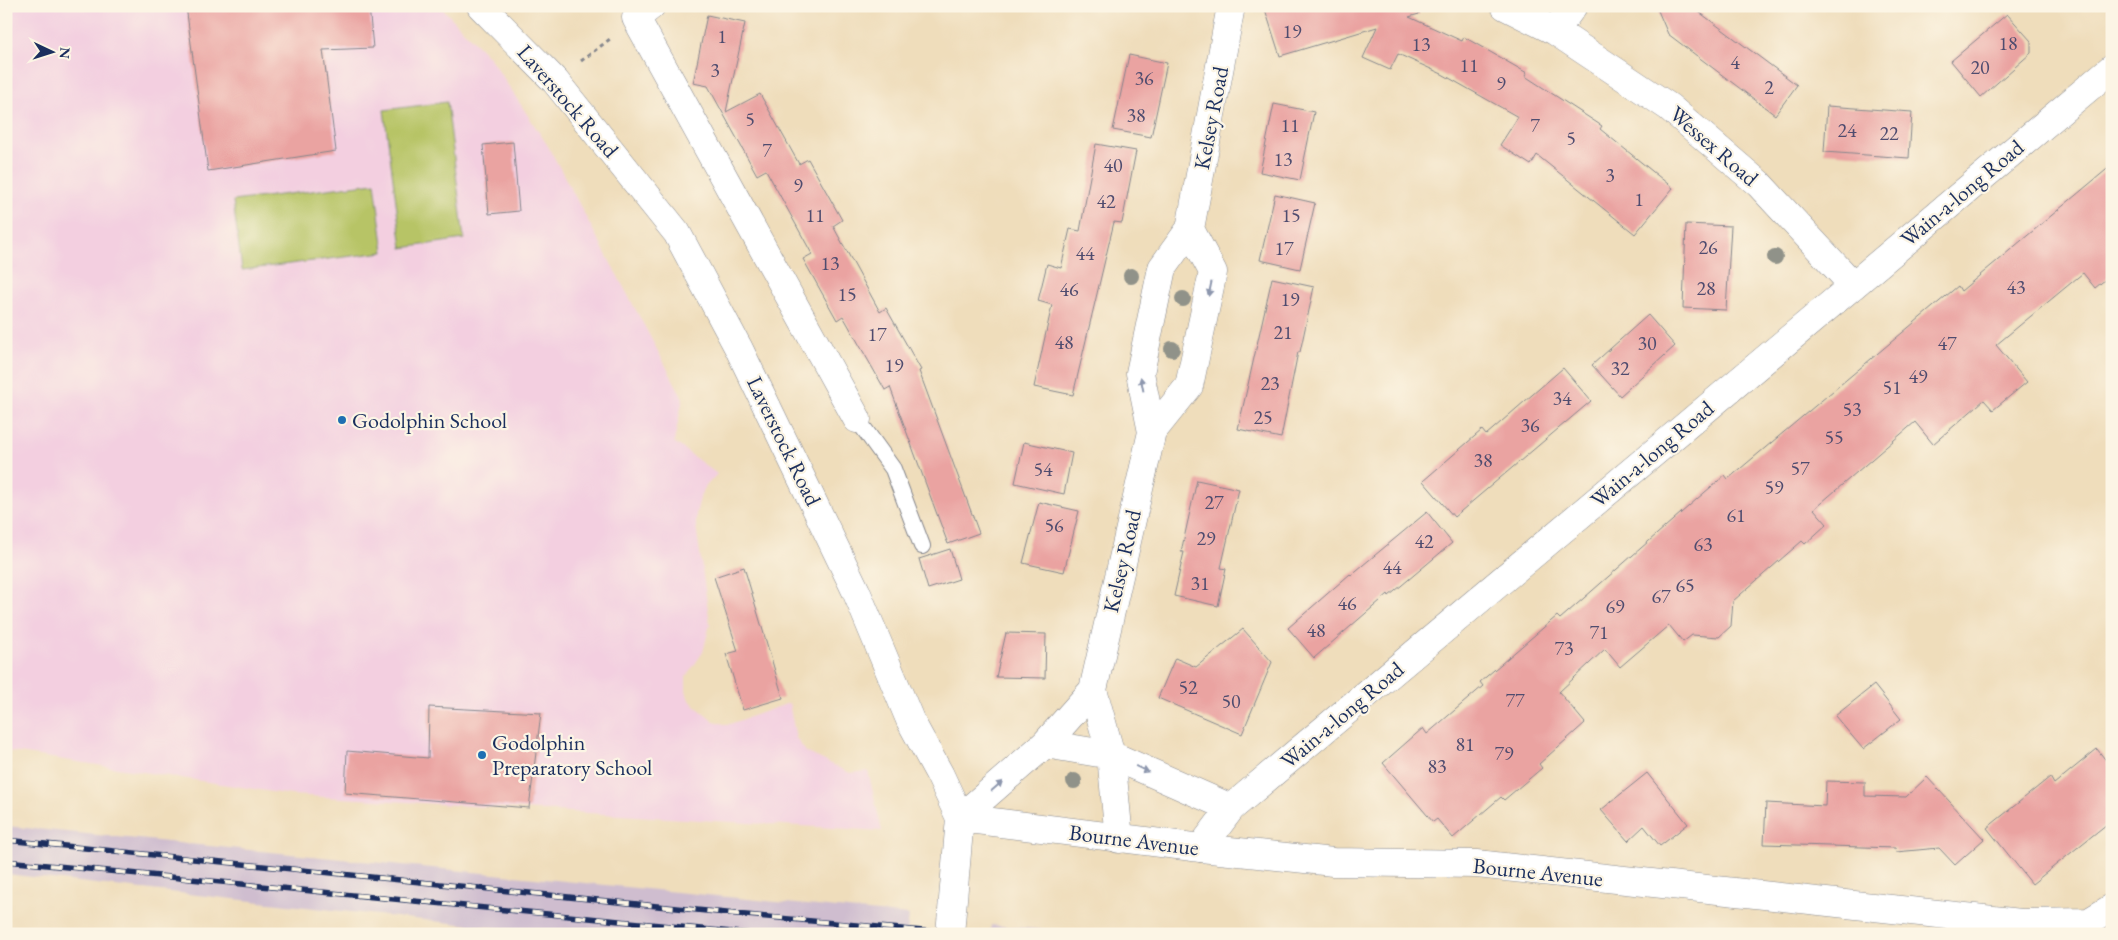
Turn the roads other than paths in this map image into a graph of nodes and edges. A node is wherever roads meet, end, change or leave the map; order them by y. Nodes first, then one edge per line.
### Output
1 (481, 6) edge
2 (1231, 6) edge
3 (1505, 6) edge
4 (1573, 6) edge
5 (644, 12) edge
6 (1555, 30) junction
7 (2112, 68) edge
8 (1190, 229) junction
9 (1853, 285) junction
10 (857, 419) joint
11 (1152, 432) junction
12 (922, 546) dead end
13 (1093, 690) junction
14 (1045, 744) junction
15 (1111, 755) junction
16 (1231, 808) junction
17 (960, 818) junction
18 (1119, 839) junction
19 (1201, 848) junction
20 (2112, 908) edge
21 (950, 934) edge

1 - 17 street, Laverstock Road
2 - 8 street, Kelsey Road
3 - 6 street, Wessex Road
4 - 6 street
5 - 10 street
6 - 9 street, Wessex Road
7 - 9 street, Wain-a-long Road
11 -> 8 street, Kelsey Road
8 -> 11 street, Kelsey Road
9 - 16 street, Wain-a-long Road
10 - 12 lane
11 - 13 street, Kelsey Road
13 - 14 street, Kelsey Road
13 - 15 street, Kelsey Road
14 - 15 street
17 -> 14 street, Kelsey Road
15 -> 16 street
15 - 18 street, Kelsey Road
16 - 19 street, Wain-a-long Road
17 - 18 street, Bourne Avenue
17 - 21 street, Laverstock Road
18 - 19 street, Bourne Avenue
19 - 20 street, Bourne Avenue

